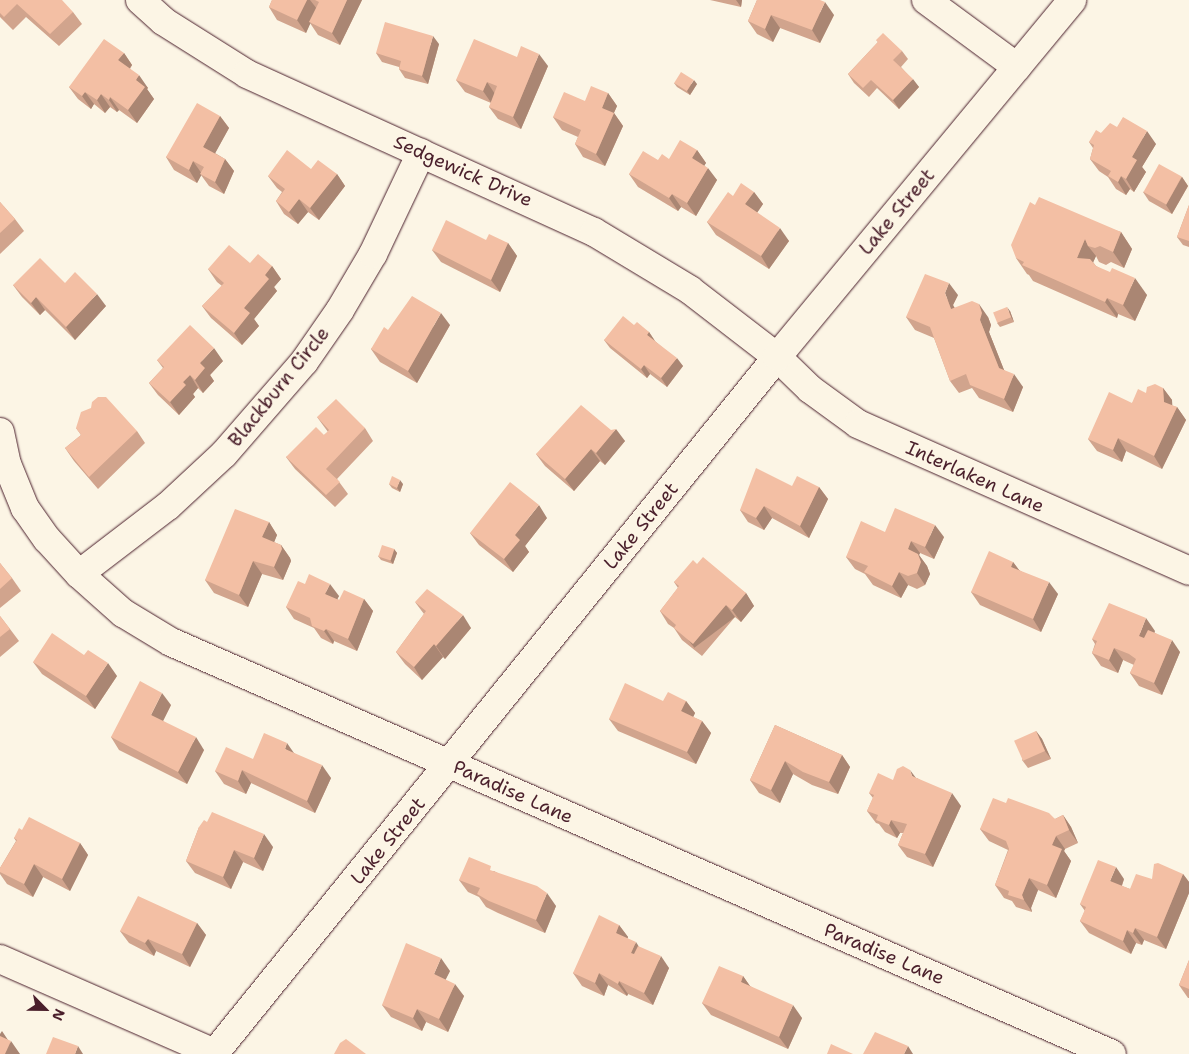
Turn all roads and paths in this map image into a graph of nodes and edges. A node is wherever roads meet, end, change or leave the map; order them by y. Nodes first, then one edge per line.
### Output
1 (140, 0) edge
2 (926, 0) edge
3 (1072, 0) edge
4 (1017, 67) junction
5 (421, 153) junction
6 (777, 357) junction
7 (0, 432) edge
8 (1189, 571) edge
9 (79, 574) junction
10 (451, 763) junction
11 (0, 959) edge
12 (214, 1054) edge
13 (1112, 1054) edge

1 - 5 street, Sedgewick Drive
2 - 4 street
3 - 4 street, Lake Street
4 - 6 street, Lake Street
5 - 6 street, Sedgewick Drive
5 - 9 street, Blackburn Circle
6 - 8 street, Interlaken Lane
6 - 10 street, Lake Street
7 - 9 street, Paradise Lane
9 - 10 street, Paradise Lane
10 - 12 street, Lake Street
10 - 13 street, Paradise Lane
11 - 12 street

